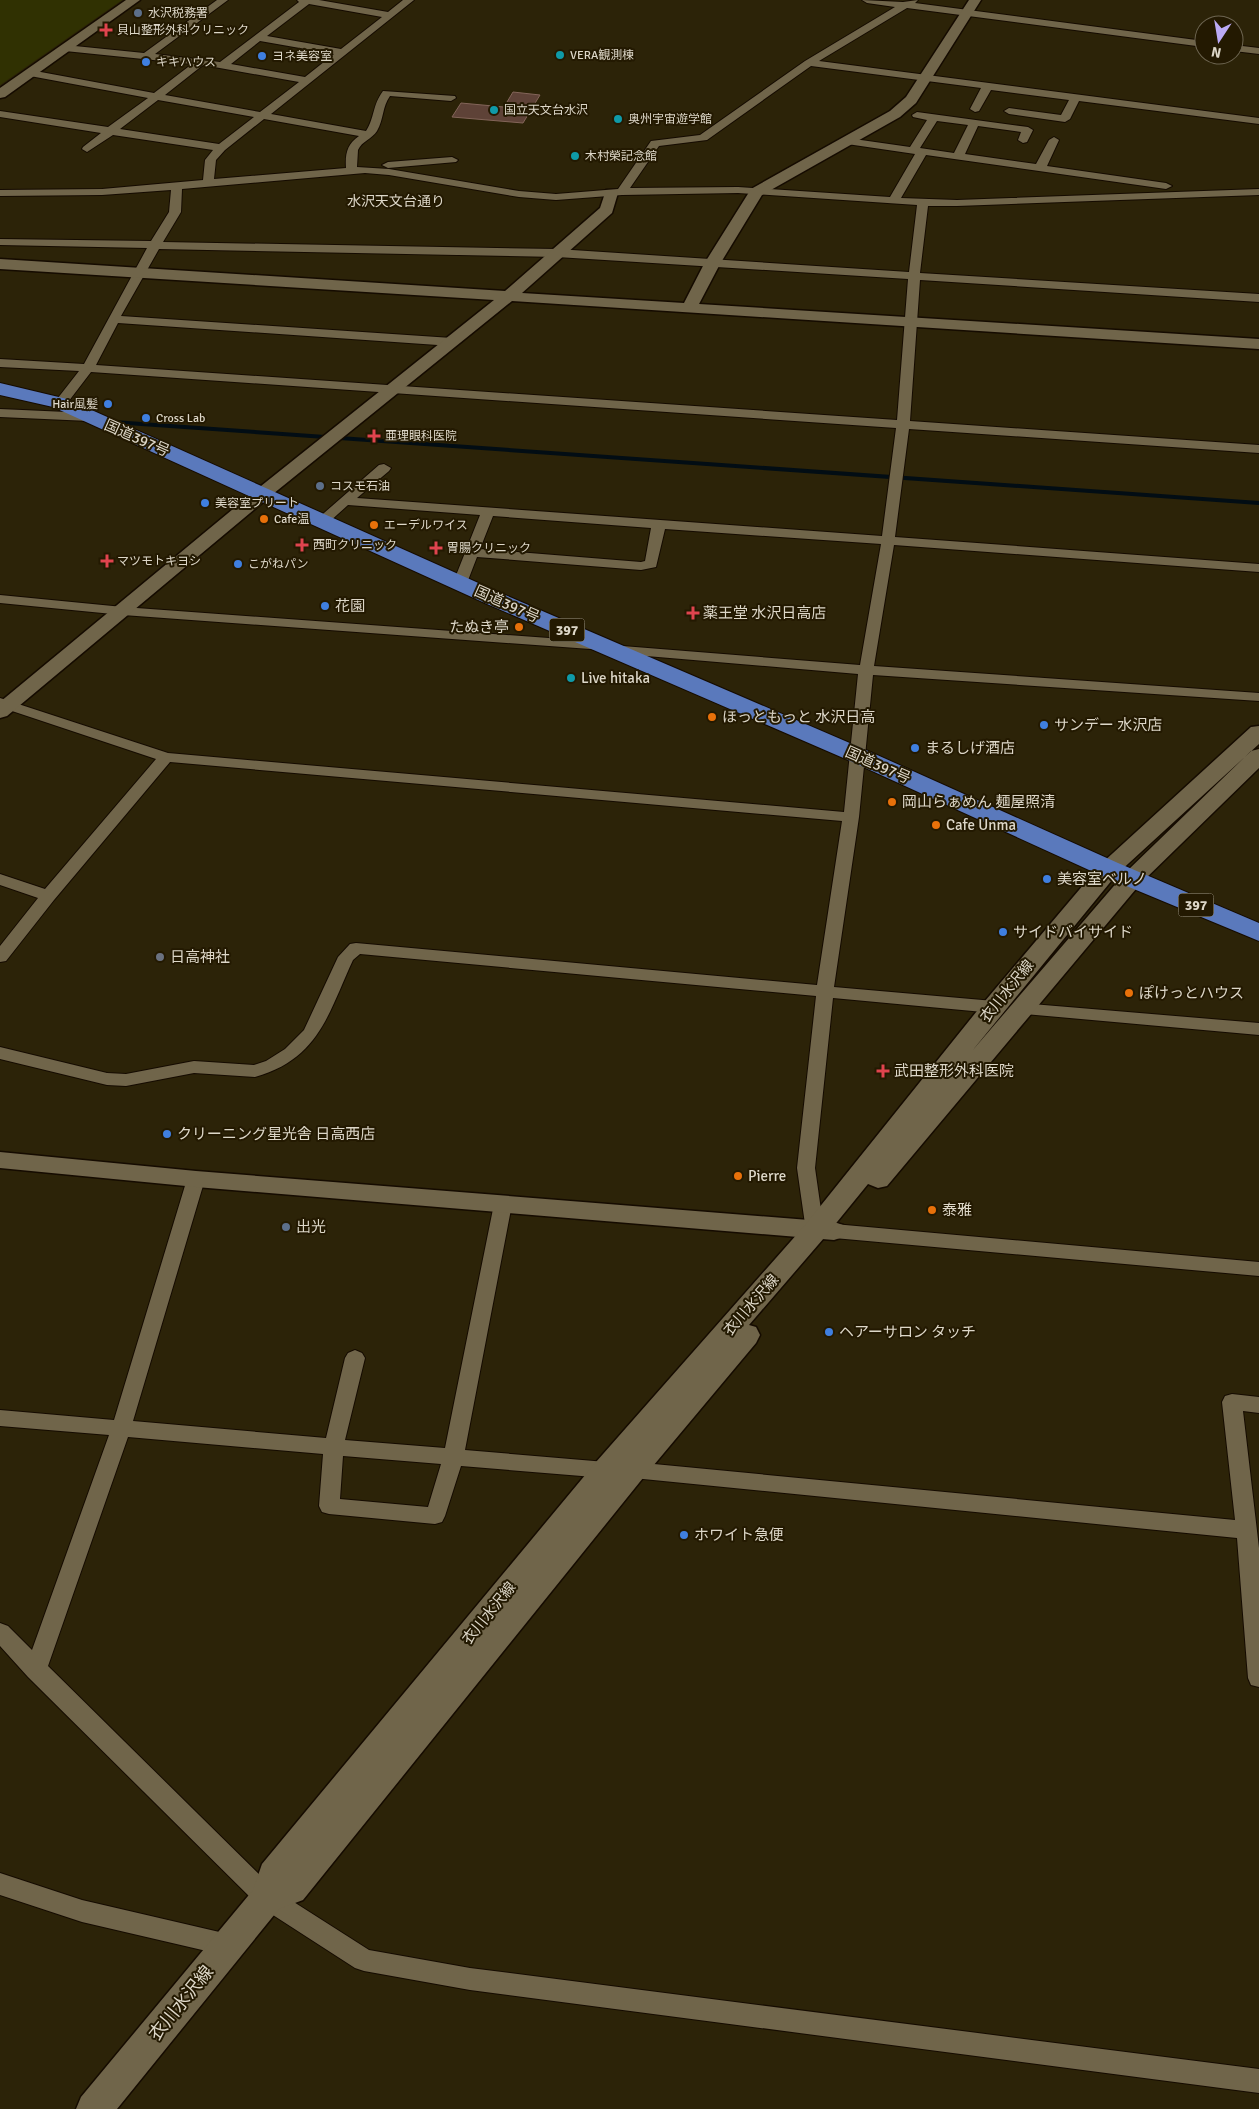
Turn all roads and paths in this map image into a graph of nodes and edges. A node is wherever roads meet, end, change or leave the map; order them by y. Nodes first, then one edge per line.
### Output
1 (134, 0) edge
2 (223, 0) edge
3 (306, 0) edge
4 (409, 0) edge
5 (867, 0) edge
6 (975, 0) edge
7 (908, 2) edge
8 (966, 13) junction
9 (390, 15) junction
10 (258, 38) junction
11 (1194, 43) edge
12 (65, 48) junction
13 (1244, 49) edge
14 (1259, 51) edge
15 (342, 52) junction
16 (146, 56) junction
17 (201, 62) junction
18 (808, 63) junction
19 (222, 66) junction
20 (30, 72) junction
21 (926, 78) junction
22 (306, 80) junction
23 (988, 86) junction
24 (0, 94) edge
25 (157, 96) junction
26 (1075, 97) junction
27 (451, 98) dead end
28 (975, 109) dead end
29 (1009, 112) dead end
30 (0, 114) edge
31 (917, 115) dead end
32 (263, 116) junction
33 (934, 117) junction
34 (1259, 121) edge
35 (974, 123) junction
36 (112, 131) junction
37 (368, 135) junction
38 (1023, 140) dead end
39 (1054, 140) dead end
40 (847, 142) junction
41 (222, 148) junction
42 (87, 149) dead end
43 (918, 151) junction
44 (958, 157) junction
45 (452, 160) dead end
46 (388, 165) dead end
47 (1040, 168) junction
48 (352, 170) junction
49 (208, 183) junction
50 (178, 186) junction
51 (616, 192) junction
52 (756, 192) junction
53 (1259, 192) edge
54 (0, 193) edge
55 (1192, 194) junction
56 (893, 201) junction
57 (923, 203) junction
58 (0, 242) edge
59 (154, 245) junction
60 (557, 253) junction
61 (0, 264) edge
62 (712, 264) junction
63 (138, 274) junction
64 (914, 276) junction
65 (509, 296) junction
66 (1259, 298) edge
67 (689, 307) junction
68 (113, 319) junction
69 (910, 322) junction
70 (452, 342) junction
71 (1259, 344) edge
72 (0, 363) edge
73 (88, 368) junction
74 (0, 389) edge
75 (392, 390) junction
76 (60, 403) junction
77 (0, 413) edge
78 (89, 417) junction
79 (903, 424) junction
80 (1259, 449) edge
81 (384, 468) dead end
82 (262, 494) junction
83 (344, 501) junction
84 (488, 511) junction
85 (323, 520) junction
86 (658, 524) junction
87 (888, 542) junction
88 (472, 552) junction
89 (1259, 568) edge
90 (460, 583) junction
91 (0, 599) edge
92 (123, 611) junction
93 (607, 647) junction
94 (866, 670) junction
95 (1259, 697) edge
96 (3, 706) edge
97 (1259, 732) edge
98 (856, 755) junction
99 (1259, 756) edge
100 (166, 757) junction
101 (851, 816) junction
102 (1121, 873) junction
103 (0, 879) edge
104 (48, 896) junction
105 (1259, 933) edge
106 (0, 957) edge
107 (826, 990) junction
108 (1007, 1008) junction
109 (1259, 1029) edge
110 (0, 1053) edge
111 (0, 1160) edge
112 (196, 1178) junction
113 (503, 1204) junction
114 (825, 1231) junction
115 (1259, 1269) edge
116 (355, 1358) dead end
117 (1259, 1405) edge
118 (0, 1418) edge
119 (121, 1429) junction
120 (334, 1445) junction
121 (454, 1456) junction
122 (619, 1470) junction
123 (1246, 1530) junction
124 (0, 1632) edge
125 (36, 1670) junction
126 (1259, 1678) edge
127 (0, 1884) edge
128 (267, 1898) junction
129 (228, 1945) junction
130 (1259, 2082) edge
131 (94, 2109) edge

1 - 12 street
2 - 16 street
3 - 9 street
3 - 10 street
4 - 9 street
5 - 7 street
6 - 8 street
7 - 8 street
7 - 18 street
8 - 11 street
8 - 21 street
9 - 15 street
10 - 15 street
10 - 19 street
12 - 16 street
12 - 20 street
13 - 14 street
15 - 22 street
16 - 17 street
17 - 19 street
17 - 25 street
18 - 21 street
18 - 51 street
19 - 22 street
20 - 24 street
20 - 25 street
21 - 23 street
21 - 40 street
22 - 32 street
23 - 26 street
23 - 28 street
25 - 32 street
25 - 36 street
26 - 29 street
26 - 34 street
27 - 37 street
30 - 36 street
31 - 33 street
32 - 37 street
32 - 41 street
33 - 35 street
33 - 43 street
35 - 38 street
35 - 44 street
36 - 41 street
36 - 42 street
37 - 48 street
39 - 47 street
40 - 43 street
40 - 52 street
41 - 49 street
43 - 44 street
43 - 56 street
44 - 47 street
45 - 46 street
47 - 55 street
48 - 49 street
48 - 51 street
49 - 50 street
50 - 54 street
50 - 59 street
51 - 52 street
51 - 60 street
52 - 56 street
52 - 62 street
53 - 55 street
55 - 57 street
56 - 57 street
57 - 64 street
58 - 59 street
59 - 60 street
59 - 63 street
60 - 62 street
60 - 65 street
61 - 63 street
62 - 64 street
62 - 67 street
63 - 65 street
63 - 68 street
64 - 66 street
64 - 69 street
65 - 67 street
65 - 70 street
67 - 69 street
68 - 70 street
68 - 73 street
69 - 71 street
69 - 79 street
70 - 75 street
72 - 73 street
73 - 75 street
73 - 76 street
74 - 76 highway, 国道397号 / 397
75 - 79 street
75 - 82 street
76 - 78 highway, 国道397号 / 397
77 - 78 street
78 - 82 highway, 国道397号 / 397
79 - 80 street
79 - 87 street
81 - 83 street
82 - 85 highway, 国道397号 / 397
82 - 92 street
83 - 84 street
83 - 85 street
84 - 86 street
84 - 88 street
85 - 90 highway, 国道397号 / 397
86 - 87 street
86 - 88 street
87 - 89 street
87 - 94 street
88 - 90 street
90 - 93 highway, 国道397号 / 397
91 - 92 street
92 - 93 street
92 - 96 street
93 - 94 street
93 - 98 highway, 国道397号 / 397
94 - 95 street
94 - 98 street
96 - 100 street
97 - 102 main road, 衣川水沢線
98 - 101 street
98 - 102 highway, 国道397号 / 397
99 - 102 main road, 衣川水沢線
100 - 101 street
100 - 104 street
101 - 107 street
102 - 105 highway, 国道397号 / 397
102 - 108 main road, 衣川水沢線
103 - 104 street
104 - 106 street
107 - 108 street
107 - 110 street
107 - 114 street
108 - 109 street
108 - 114 main road, 衣川水沢線
111 - 112 street
112 - 113 street
112 - 119 street
113 - 114 street
113 - 121 street
114 - 115 street
114 - 122 main road, 衣川水沢線
116 - 120 street
117 - 123 street
118 - 119 street
119 - 120 street
119 - 125 street
120 - 121 street
120 - 121 street
121 - 122 street
122 - 123 street
122 - 128 main road, 衣川水沢線
123 - 126 street
124 - 125 street
125 - 128 street
127 - 129 street
128 - 129 main road, 衣川水沢線
128 - 130 street
129 - 131 main road, 衣川水沢線

